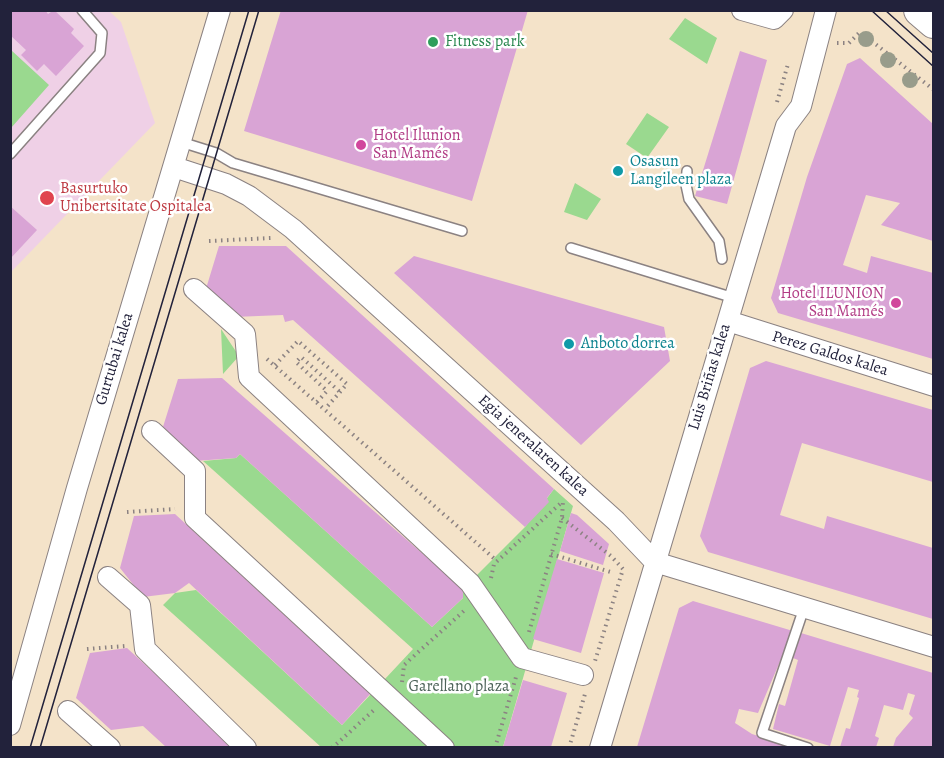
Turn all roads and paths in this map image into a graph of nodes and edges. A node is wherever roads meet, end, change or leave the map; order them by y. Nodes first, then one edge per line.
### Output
1 (82, 10) edge
2 (220, 10) edge
3 (742, 10) edge
4 (783, 10) edge
5 (826, 10) edge
6 (920, 10) edge
7 (933, 22) edge
8 (836, 43) dead end
9 (933, 90) edge
10 (181, 142) junction
11 (10, 154) edge
12 (174, 167) junction
13 (687, 171) dead end
14 (462, 231) dead end
15 (261, 238) dead end
16 (209, 241) dead end
17 (571, 248) dead end
18 (722, 259) dead end
19 (194, 289) dead end
20 (734, 298) junction
21 (728, 321) junction
22 (245, 342) junction
23 (275, 365) junction
24 (933, 386) edge
25 (340, 392) junction
26 (317, 402) junction
27 (325, 409) junction
28 (152, 431) dead end
29 (563, 492) dead end
30 (562, 501) junction
31 (172, 510) dead end
32 (128, 512) dead end
33 (562, 518) junction
34 (551, 554) junction
35 (497, 561) junction
36 (655, 562) junction
37 (614, 573) dead end
38 (108, 577) dead end
39 (482, 603) junction
40 (804, 608) junction
41 (126, 646) dead end
42 (933, 647) edge
43 (87, 649) dead end
44 (414, 657) dead end
45 (522, 658) junction
46 (587, 678) junction
47 (388, 698) junction
48 (68, 711) dead end
49 (12, 716) edge
50 (110, 747) edge
51 (246, 747) edge
52 (332, 747) edge
53 (444, 747) edge
54 (495, 747) edge
55 (569, 747) edge
56 (600, 747) edge
57 (808, 747) edge

1 - 11 lane
2 - 10 street, Gurtubai kalea
3 - 4 street
5 - 20 street, Luis Briñas kalea
6 - 7 main road
8 - 9 path
10 - 12 street, Gurtubai kalea
10 - 14 lane
12 - 36 street, Egia jeneralaren kalea
12 - 49 street, Gurtubai kalea
13 - 18 lane
15 - 16 path
17 - 20 lane
19 - 22 street
20 - 21 street, Luis Briñas kalea
21 - 24 street, Perez Galdos kalea
21 - 36 street, Luis Briñas kalea
22 - 23 path
22 - 39 street
23 - 25 path
23 - 26 path
25 - 26 path
25 - 27 path
26 - 27 path
27 - 35 path
28 - 47 street
29 - 30 path
30 - 33 path
30 - 35 path
31 - 32 path
33 - 34 path
33 - 46 path
34 - 37 path
34 - 45 path
35 - 39 path
36 - 40 street, Egia jeneralaren kalea
36 - 56 street, Luis Briñas kalea
38 - 51 street
39 - 44 path
39 - 45 street
40 - 42 street, Egia jeneralaren kalea
40 - 57 lane
41 - 43 path
45 - 46 street
45 - 54 path
46 - 55 path
47 - 52 path
47 - 53 street
48 - 50 street

